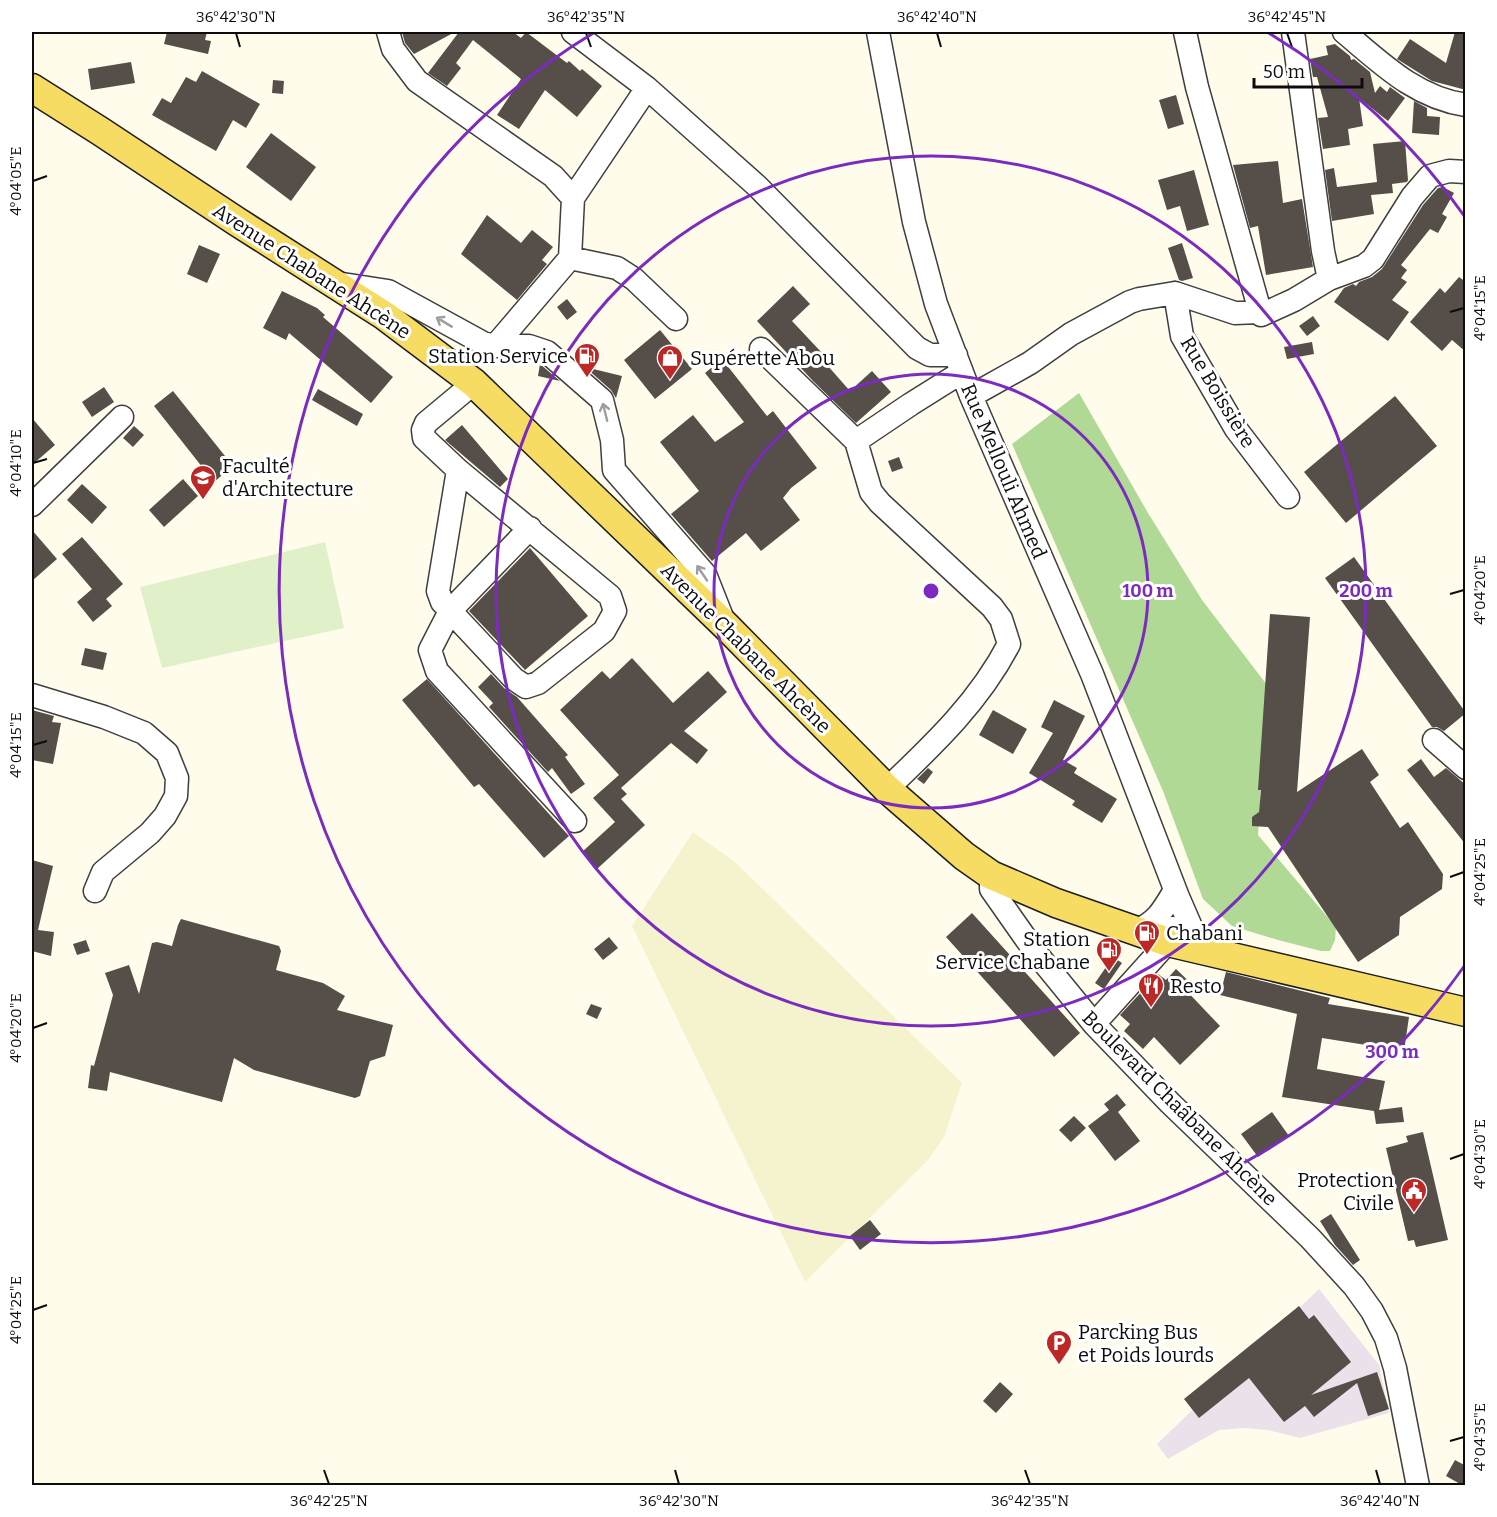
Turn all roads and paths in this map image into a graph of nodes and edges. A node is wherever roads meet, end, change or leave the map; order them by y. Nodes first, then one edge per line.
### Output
1 (388, 32) edge
2 (573, 32) edge
3 (878, 32) edge
4 (1185, 32) edge
5 (1293, 32) edge
6 (1344, 32) edge
7 (32, 88) edge
8 (647, 88) junction
9 (32, 104) edge
10 (1466, 105) edge
11 (100, 131) junction
12 (1466, 172) edge
13 (573, 198) junction
14 (570, 258) junction
15 (1329, 279) junction
16 (332, 282) junction
17 (1175, 293) junction
18 (1261, 315) junction
19 (676, 319) dead end
20 (495, 346) junction
21 (761, 349) dead end
22 (959, 364) junction
23 (474, 383) junction
24 (971, 396) junction
25 (122, 417) dead end
26 (856, 441) junction
27 (458, 470) junction
28 (1288, 497) dead end
29 (32, 505) edge
30 (530, 528) junction
31 (450, 611) junction
32 (726, 626) junction
33 (32, 695) edge
34 (1434, 740) dead end
35 (1466, 768) edge
36 (887, 789) junction
37 (575, 821) dead end
38 (991, 874) junction
39 (95, 891) dead end
40 (1176, 894) junction
41 (1136, 931) junction
42 (1168, 942) junction
43 (1211, 952) junction
44 (1466, 1012) edge
45 (1094, 1024) junction
46 (1418, 1485) edge

1 - 13 street
2 - 8 street
3 - 22 street, Rue Mellouli Ahmed
4 - 18 street
5 - 15 street
6 - 10 street
7 - 11 main road
8 - 13 street
8 - 22 street
9 - 11 main road
11 - 16 main road, Avenue Chabane Ahcène
12 - 15 street
13 - 14 street
14 - 19 street
14 - 20 street
15 - 18 street
20 -> 16 street
16 - 23 main road, Avenue Chabane Ahcène
17 - 18 street
17 - 24 street
17 - 28 street, Rue Boissière
32 -> 20 street
21 - 26 street
22 - 24 street, Rue Mellouli Ahmed
22 - 26 street
23 - 27 street
23 - 32 main road, Avenue Chabane Ahcène
24 - 40 street, Rue Mellouli Ahmed
25 - 29 street
26 - 36 street
27 - 30 street
27 - 31 street
30 - 31 street
30 - 31 street
31 - 37 street
32 - 36 main road, Avenue Chabane Ahcène
33 - 39 street
34 - 35 street
36 - 38 main road, Avenue Chabane Ahcène
38 - 41 main road, Avenue Chabane Ahcène
38 - 45 street, Boulevard Chaâbane Ahcène
40 - 41 street
40 - 42 street, Rue Mellouli Ahmed
40 - 43 street, Rue Mellouli Ahmed
41 - 42 main road, Avenue Chabane Ahcène
42 - 43 main road, Avenue Chabane Ahcène
42 - 45 street
43 - 44 main road, Avenue Chabane Ahcène
45 - 46 street, Boulevard Chaâbane Ahcène

